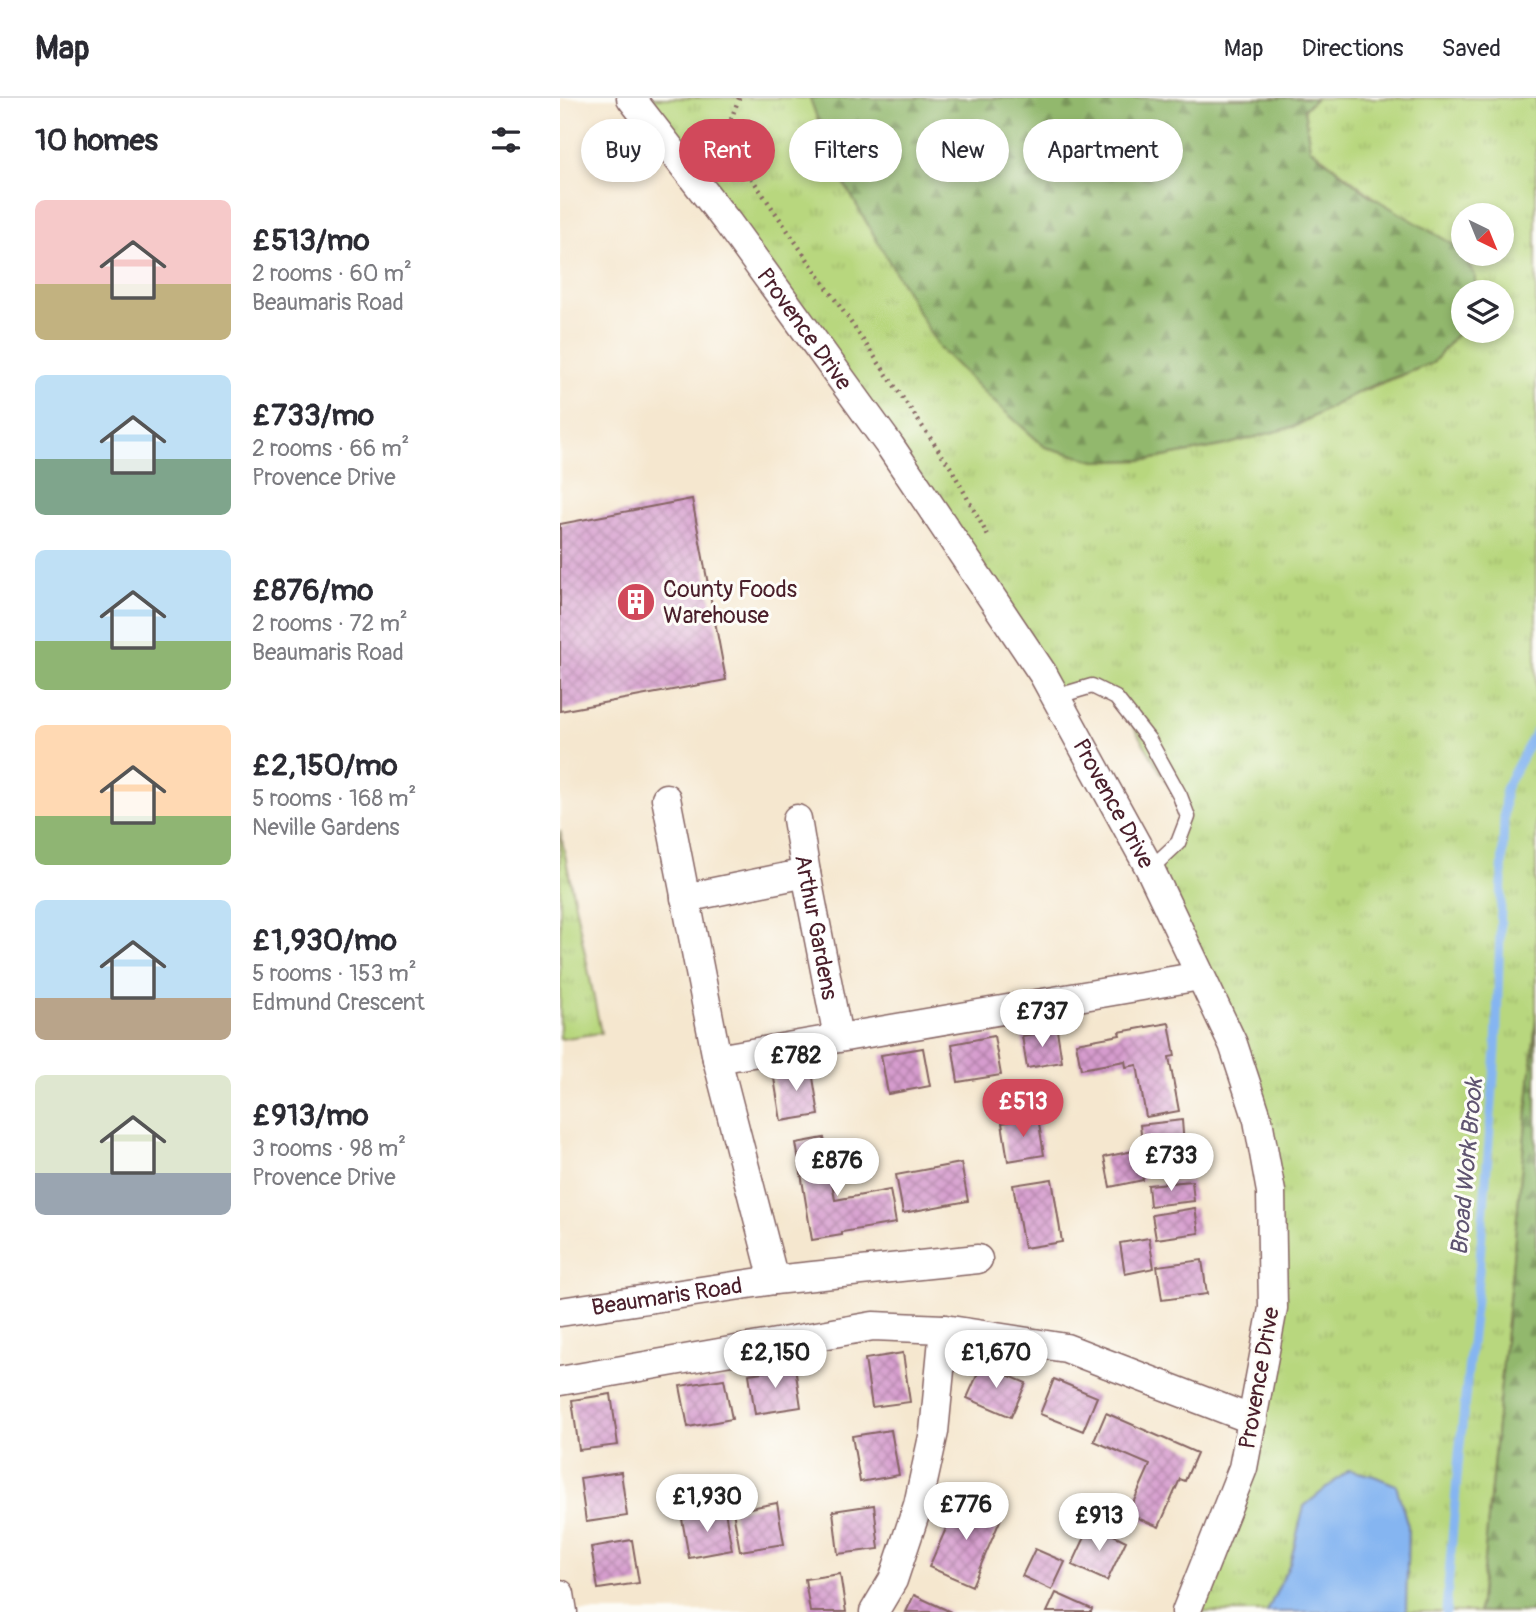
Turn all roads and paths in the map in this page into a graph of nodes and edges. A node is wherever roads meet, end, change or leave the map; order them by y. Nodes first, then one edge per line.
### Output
1 (631, 98) edge
2 (739, 98) edge
3 (951, 468) dead end
4 (1055, 696) junction
5 (666, 797) dead end
6 (797, 819) dead end
7 (1150, 869) junction
8 (806, 873) junction
9 (685, 898) junction
10 (1200, 976) junction
11 (838, 1037) junction
12 (716, 1059) junction
13 (978, 1259) dead end
14 (774, 1280) junction
15 (560, 1312) edge
16 (944, 1329) junction
17 (560, 1381) edge
18 (1253, 1420) junction
19 (560, 1594) edge
20 (563, 1612) edge
21 (874, 1612) edge
22 (1186, 1612) edge

1 - 4 street, Provence Drive
2 - 3 path
4 - 7 street, Provence Drive
4 - 7 lane
5 - 9 street, Beaumaris Road
6 - 8 street, Arthur Gardens
7 - 10 street, Provence Drive
8 - 9 street
8 - 11 street, Arthur Gardens
9 - 12 street, Beaumaris Road
10 - 11 street
10 - 18 street, Provence Drive
11 - 12 street
12 - 14 street, Beaumaris Road
13 - 14 street, Beaumaris Road
14 - 15 street, Beaumaris Road
16 - 17 street
16 - 18 street
16 - 21 street
18 - 22 street, Provence Drive
19 - 20 street

